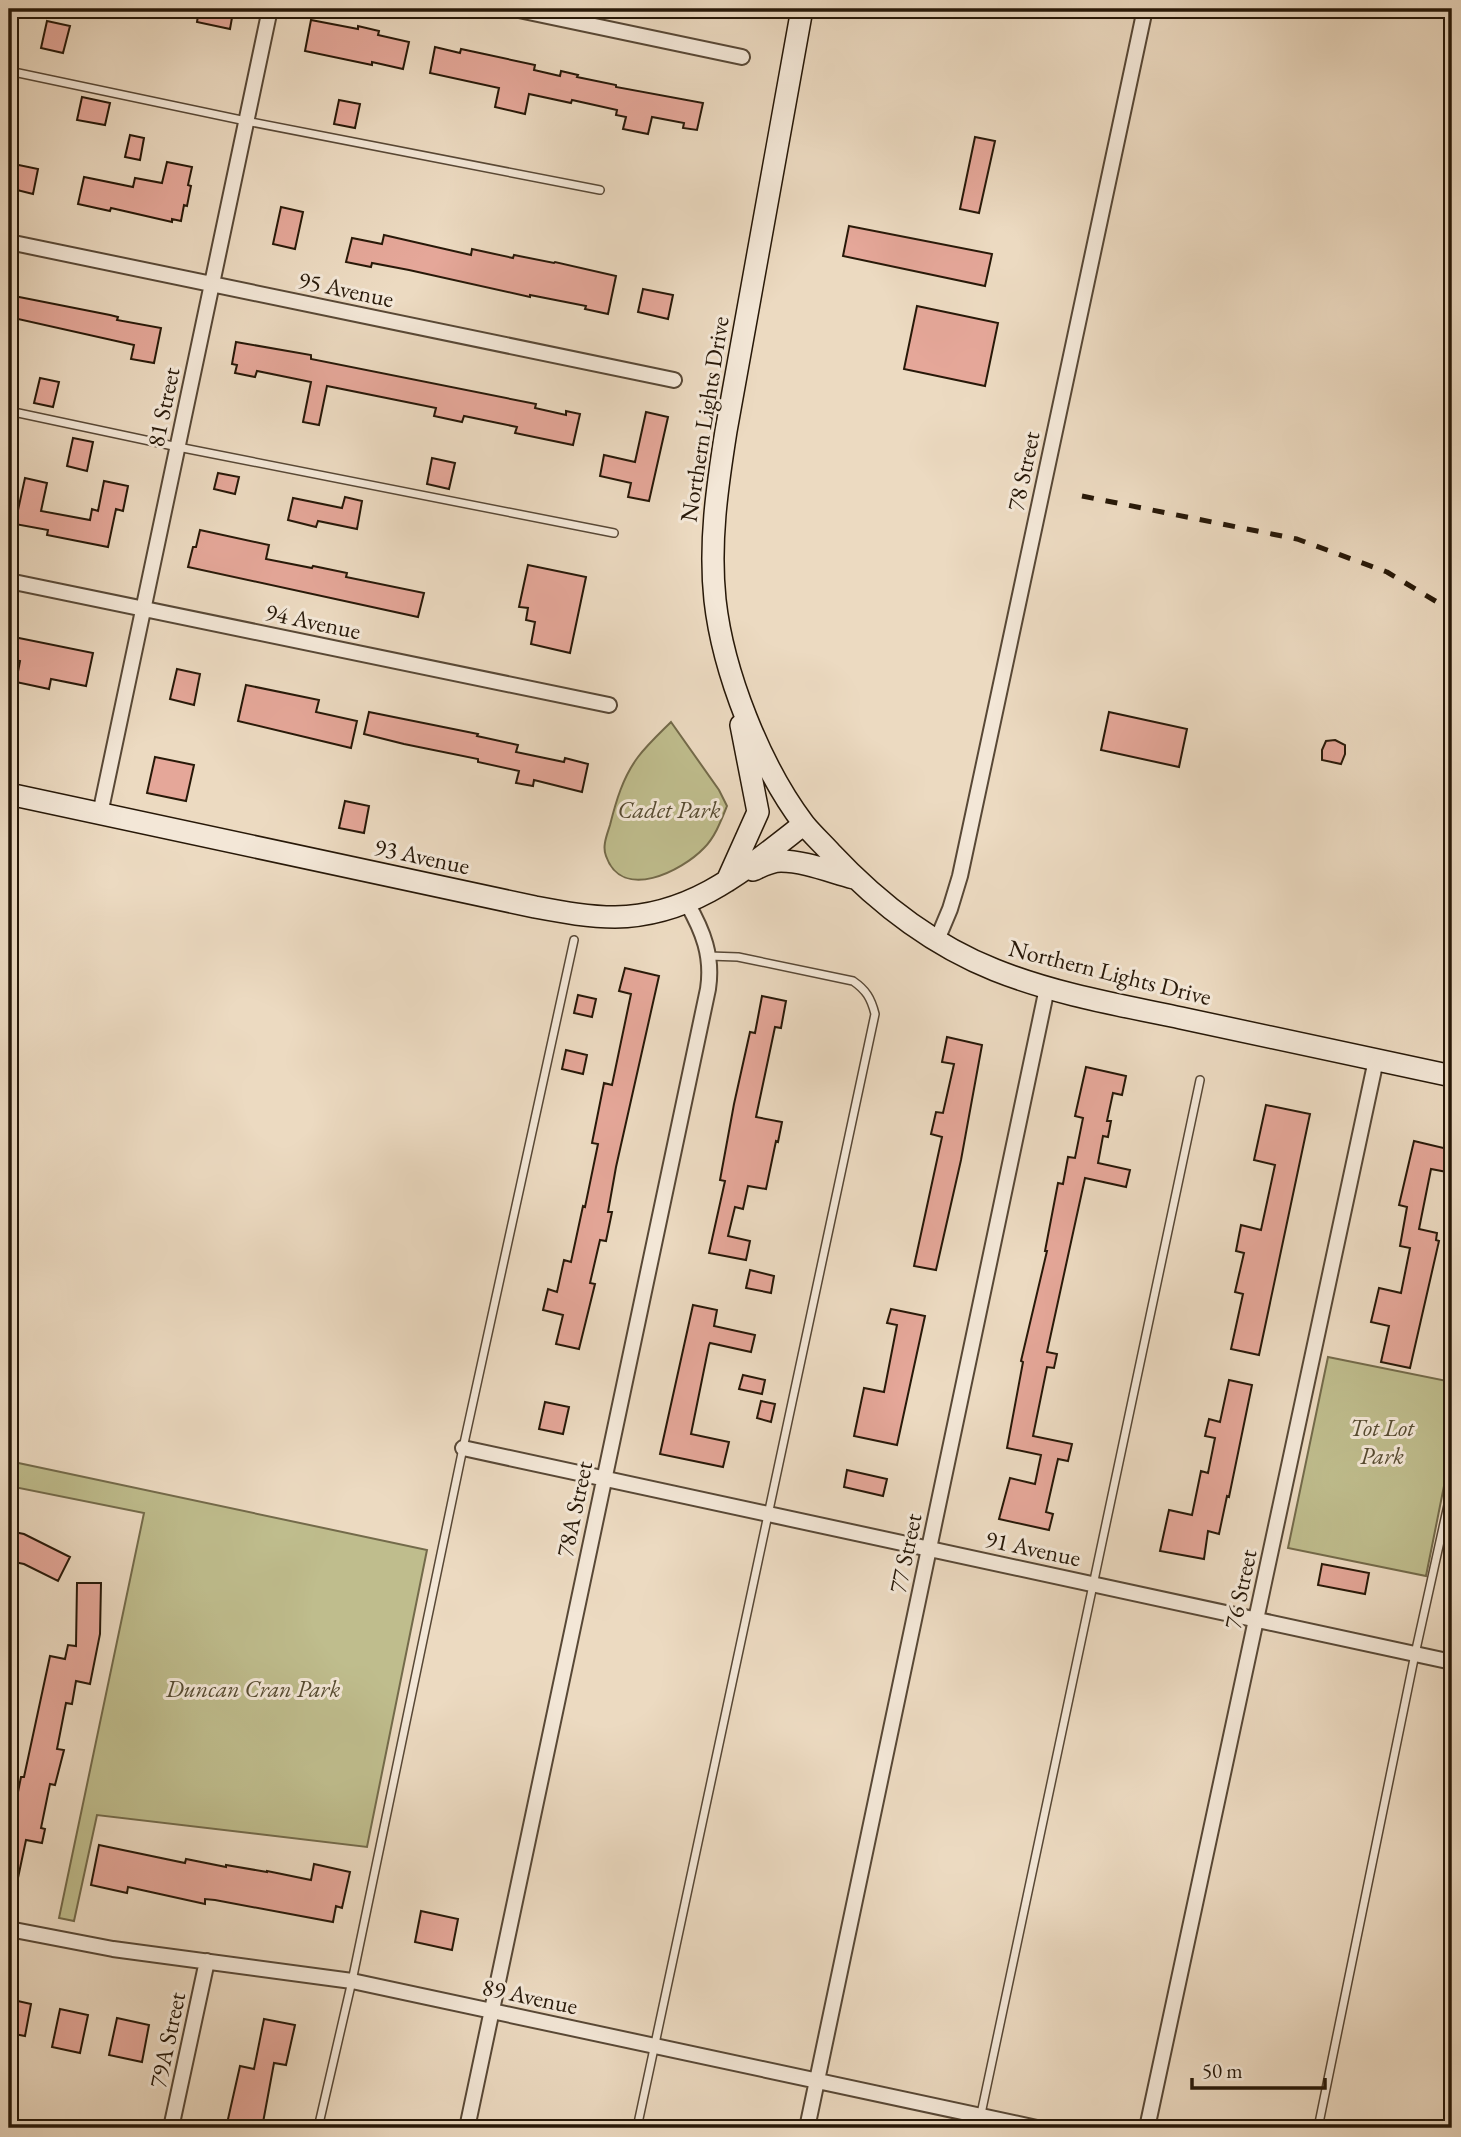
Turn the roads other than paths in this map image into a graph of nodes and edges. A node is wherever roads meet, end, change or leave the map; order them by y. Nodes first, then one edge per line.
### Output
1 (270, 9) edge
2 (514, 9) edge
3 (802, 9) edge
4 (1145, 9) edge
5 (742, 57) dead end
6 (9, 71) edge
7 (246, 121) junction
8 (600, 190) dead end
9 (9, 242) edge
10 (212, 285) junction
11 (674, 380) dead end
12 (9, 411) edge
13 (178, 447) junction
14 (614, 533) dead end
15 (9, 581) edge
16 (142, 610) junction
17 (733, 682) junction
18 (609, 705) dead end
19 (9, 794) edge
20 (100, 814) junction
21 (804, 824) junction
22 (855, 879) junction
23 (726, 883) junction
24 (687, 903) junction
25 (574, 940) dead end
26 (937, 940) junction
27 (709, 956) junction
28 (1046, 988) junction
29 (1376, 1060) junction
30 (1452, 1076) edge
31 (1200, 1080) dead end
32 (463, 1448) junction
33 (604, 1480) junction
34 (1452, 1487) edge
35 (768, 1514) junction
36 (929, 1549) junction
37 (1094, 1585) junction
38 (1257, 1620) junction
39 (1415, 1654) junction
40 (1452, 1662) edge
41 (9, 1929) edge
42 (207, 1961) junction
43 (352, 1982) junction
44 (493, 2011) junction
45 (655, 2046) junction
46 (817, 2081) junction
47 (979, 2122) edge
48 (171, 2128) edge
49 (318, 2128) edge
50 (467, 2128) edge
51 (637, 2128) edge
52 (807, 2128) edge
53 (1037, 2128) edge
54 (1147, 2128) edge
55 (1318, 2128) edge

1 - 7 street, 81 Street
2 - 5 street
3 - 17 main road, Northern Lights Drive
4 - 26 street, 78 Street
6 - 7 lane
7 - 8 lane
7 - 10 street, 81 Street
9 - 10 street, 95 Avenue
10 - 11 street, 95 Avenue
10 - 13 street, 81 Street
12 - 13 lane
13 - 14 lane
13 - 16 street, 81 Street
15 - 16 street, 94 Avenue
16 - 18 street, 94 Avenue
16 - 20 street, 81 Street
17 - 21 main road, Northern Lights Drive
17 - 23 main road
19 - 20 main road, 93 Avenue
20 - 24 main road, 93 Avenue
21 - 22 main road, Northern Lights Drive
21 - 23 main road, 93 Avenue
22 - 23 main road
22 - 26 main road, Northern Lights Drive
23 - 24 main road, 93 Avenue
24 - 27 street, 78A Street
25 - 32 lane
26 - 28 main road, Northern Lights Drive
27 - 33 street, 78A Street
27 - 35 lane
28 - 29 main road, Northern Lights Drive
28 - 36 street, 77 Street
29 - 30 main road, Northern Lights Drive
29 - 38 street, 76 Street
31 - 37 lane
32 - 33 street, 91 Avenue
32 - 43 lane
33 - 35 street, 91 Avenue
33 - 44 street, 78A Street
34 - 39 lane
35 - 36 street, 91 Avenue
35 - 45 lane
36 - 37 street, 91 Avenue
36 - 46 street, 77 Street
37 - 38 street, 91 Avenue
37 - 47 lane
38 - 39 street, 91 Avenue
38 - 54 street, 76 Street
39 - 40 street, 91 Avenue
39 - 55 lane
41 - 42 street, 89 Avenue
42 - 43 street, 89 Avenue
42 - 48 street, 79A Street
43 - 44 street, 89 Avenue
43 - 49 lane
44 - 45 street, 89 Avenue
44 - 50 street, 78A Street
45 - 46 street, 89 Avenue
45 - 51 lane
46 - 47 street, 89 Avenue
46 - 52 street, 77 Street
47 - 53 street, 89 Avenue

